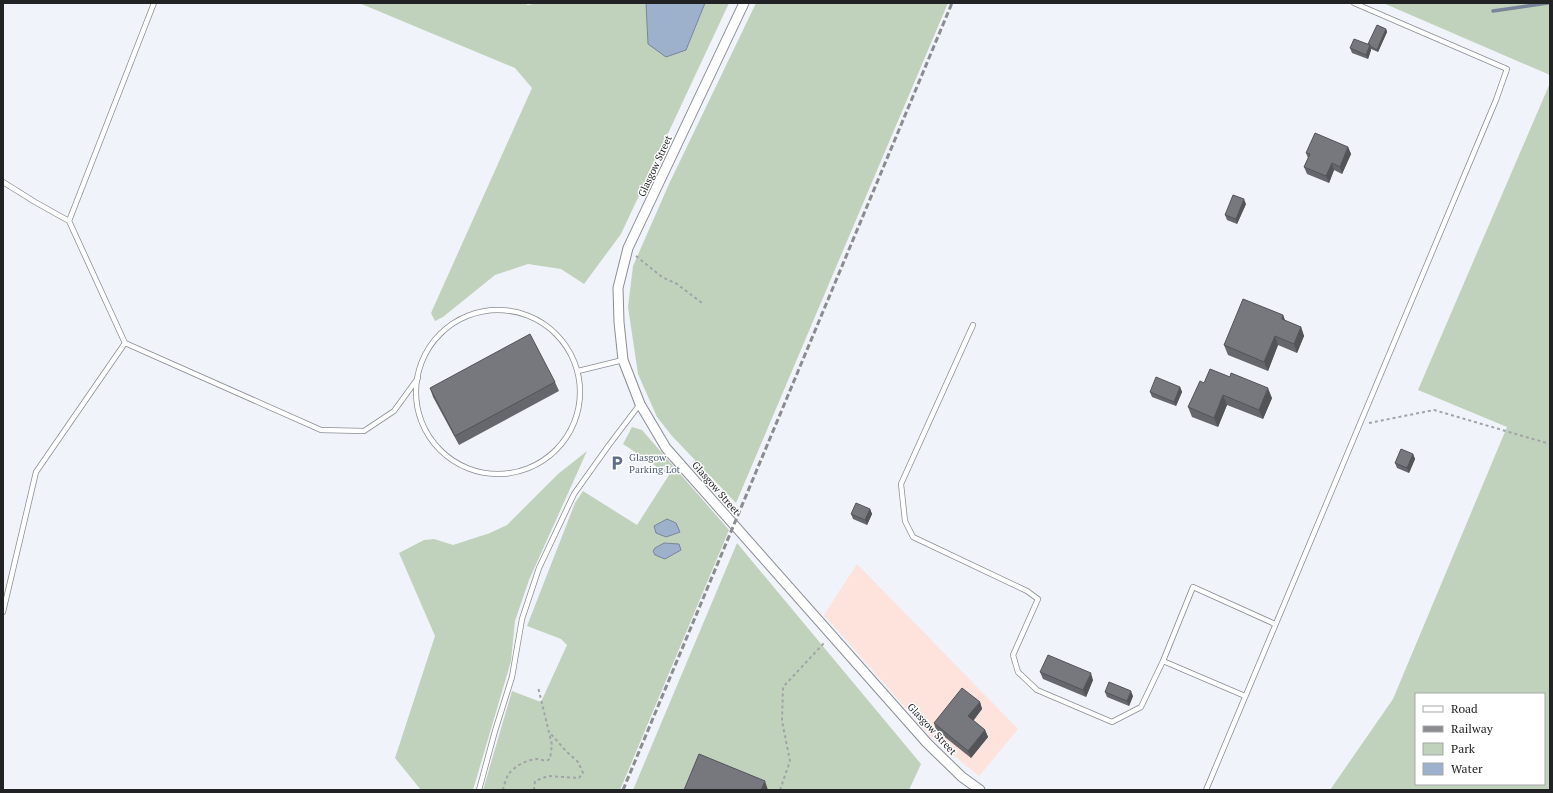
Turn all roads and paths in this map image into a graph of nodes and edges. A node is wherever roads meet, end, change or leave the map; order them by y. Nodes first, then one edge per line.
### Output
1 (154, 3) edge
2 (744, 3) edge
3 (1354, 3) edge
4 (3, 182) edge
5 (69, 220) junction
6 (628, 248) junction
7 (702, 303) dead end
8 (973, 325) dead end
9 (125, 343) junction
10 (623, 360) junction
11 (578, 371) junction
12 (418, 378) junction
13 (640, 404) junction
14 (1359, 425) junction
15 (1550, 444) edge
16 (3, 612) edge
17 (1275, 624) junction
18 (832, 635) junction
19 (1163, 661) junction
20 (538, 687) dead end
21 (1245, 696) junction
22 (549, 732) junction
23 (479, 790) edge
24 (503, 790) edge
25 (534, 790) edge
26 (780, 790) edge
27 (980, 790) edge
28 (1206, 790) edge

1 - 5 lane
2 - 6 street, Glasgow Street
3 - 14 lane
4 - 5 lane
5 - 9 lane
6 - 7 path
6 - 10 street, Glasgow Street
8 - 19 lane
9 - 12 lane
9 - 16 lane
10 - 11 lane
10 - 13 street, Glasgow Street
11 - 12 lane
11 - 12 lane
13 - 18 street, Glasgow Street
13 - 23 lane
14 - 15 path
14 - 17 lane
17 - 19 lane
17 - 21 lane
18 - 26 path
18 - 27 street, Glasgow Street
19 - 21 lane
20 - 22 path
21 - 28 lane
22 - 24 path
22 - 25 path

